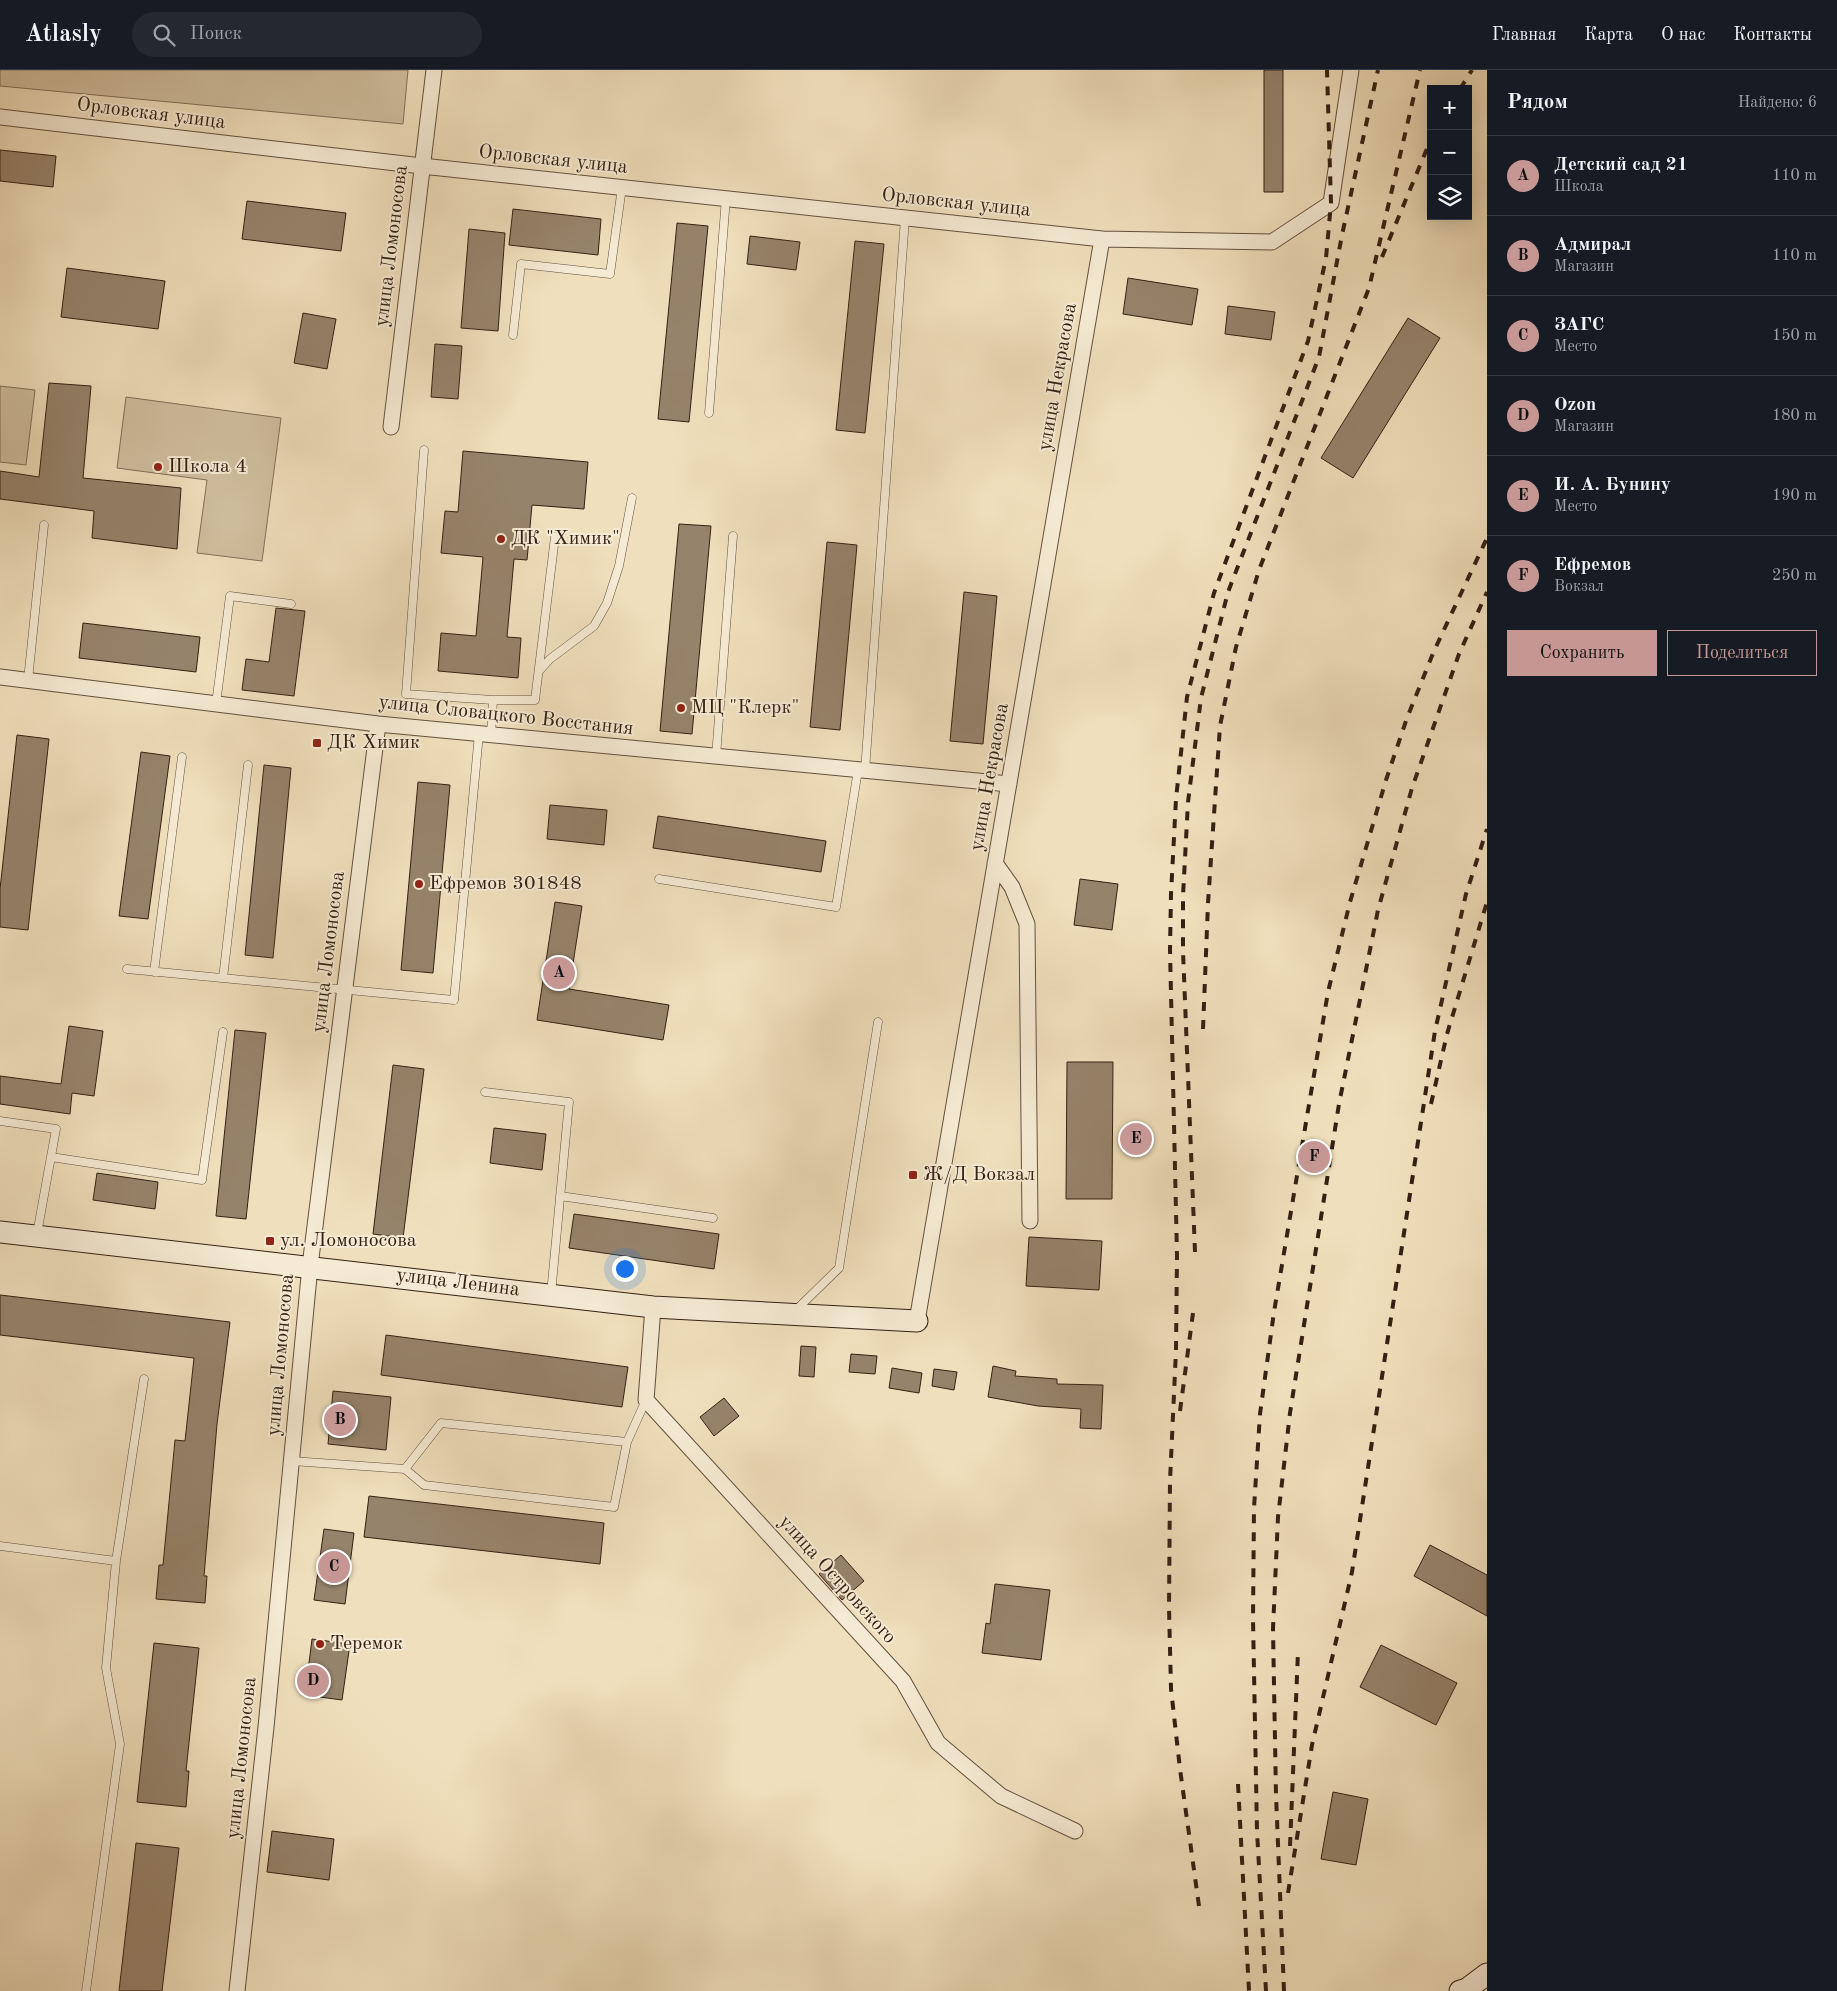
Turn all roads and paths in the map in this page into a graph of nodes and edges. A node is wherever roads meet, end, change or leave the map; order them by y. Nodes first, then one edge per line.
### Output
1 (434, 70) edge
2 (1351, 70) edge
3 (0, 117) edge
4 (422, 166) junction
5 (622, 188) junction
6 (726, 198) junction
7 (905, 218) junction
8 (1102, 239) junction
9 (513, 335) dead end
10 (710, 413) dead end
11 (391, 427) dead end
12 (424, 450) dead end
13 (632, 498) dead end
14 (44, 525) dead end
15 (733, 536) dead end
16 (555, 537) dead end
17 (291, 604) dead end
18 (539, 671) junction
19 (0, 677) edge
20 (28, 680) junction
21 (493, 700) junction
22 (216, 704) junction
23 (378, 724) junction
24 (485, 734) junction
25 (716, 756) junction
26 (182, 757) dead end
27 (248, 765) dead end
28 (861, 770) junction
29 (1008, 784) junction
30 (995, 863) junction
31 (659, 879) dead end
32 (127, 969) dead end
33 (154, 972) junction
34 (223, 978) junction
35 (344, 990) junction
36 (878, 1022) dead end
37 (223, 1032) dead end
38 (485, 1092) dead end
39 (0, 1121) edge
40 (50, 1157) junction
41 (560, 1196) junction
42 (713, 1218) dead end
43 (1030, 1221) dead end
44 (0, 1232) edge
45 (36, 1236) junction
46 (310, 1266) junction
47 (551, 1294) junction
48 (653, 1307) junction
49 (791, 1314) junction
50 (917, 1321) joint
51 (144, 1379) dead end
52 (646, 1400) junction
53 (627, 1442) junction
54 (292, 1460) junction
55 (405, 1469) junction
56 (0, 1546) edge
57 (116, 1562) junction
58 (1075, 1832) dead end
59 (1487, 1974) edge
60 (86, 1991) edge
61 (237, 1991) edge
62 (1460, 1991) edge

1 - 4 street, улица Ломоносова
2 - 8 street, Орловская улица
3 - 4 street, Орловская улица
4 - 5 street, Орловская улица
4 - 11 street, улица Ломоносова
5 - 6 street, Орловская улица
5 - 9 lane
6 - 7 street, Орловская улица
6 - 10 lane
7 - 8 street, Орловская улица
7 - 28 lane
8 - 29 street, улица Некрасова
12 - 21 lane
13 - 18 lane
14 - 20 lane
15 - 25 lane
16 - 18 lane
17 - 22 lane
18 - 21 lane
19 - 20 street, улица Словацкого Восстания
20 - 22 street, улица Словацкого Восстания
21 - 24 lane
22 - 23 street, улица Словацкого Восстания
23 - 24 street, улица Словацкого Восстания
23 - 35 street, улица Ломоносова
24 - 25 street, улица Словацкого Восстания
24 - 35 lane
25 - 28 street, улица Словацкого Восстания
26 - 33 lane
27 - 34 lane
28 - 29 street, улица Словацкого Восстания
28 - 31 lane
29 - 30 street, улица Некрасова
30 - 43 street
30 - 50 street, улица Некрасова
32 - 33 lane
33 - 34 lane
34 - 35 lane
35 - 46 street, улица Ломоносова
36 - 49 lane
37 - 40 lane
38 - 41 lane
39 - 40 lane
40 - 45 lane
41 - 42 lane
41 - 47 lane
44 - 45 main road, улица Ленина
45 - 46 main road, улица Ленина
46 - 47 main road, улица Ленина
46 - 54 street, улица Ломоносова
47 - 48 main road, улица Ленина
48 - 49 main road, улица Ленина
48 - 52 street
49 - 50 main road, улица Ленина
51 - 57 lane
52 - 53 lane
52 - 58 street, улица Островского
53 - 55 lane
53 - 55 lane
54 - 55 lane
54 - 61 street, улица Ломоносова
56 - 57 lane
57 - 60 lane
59 - 62 main road

